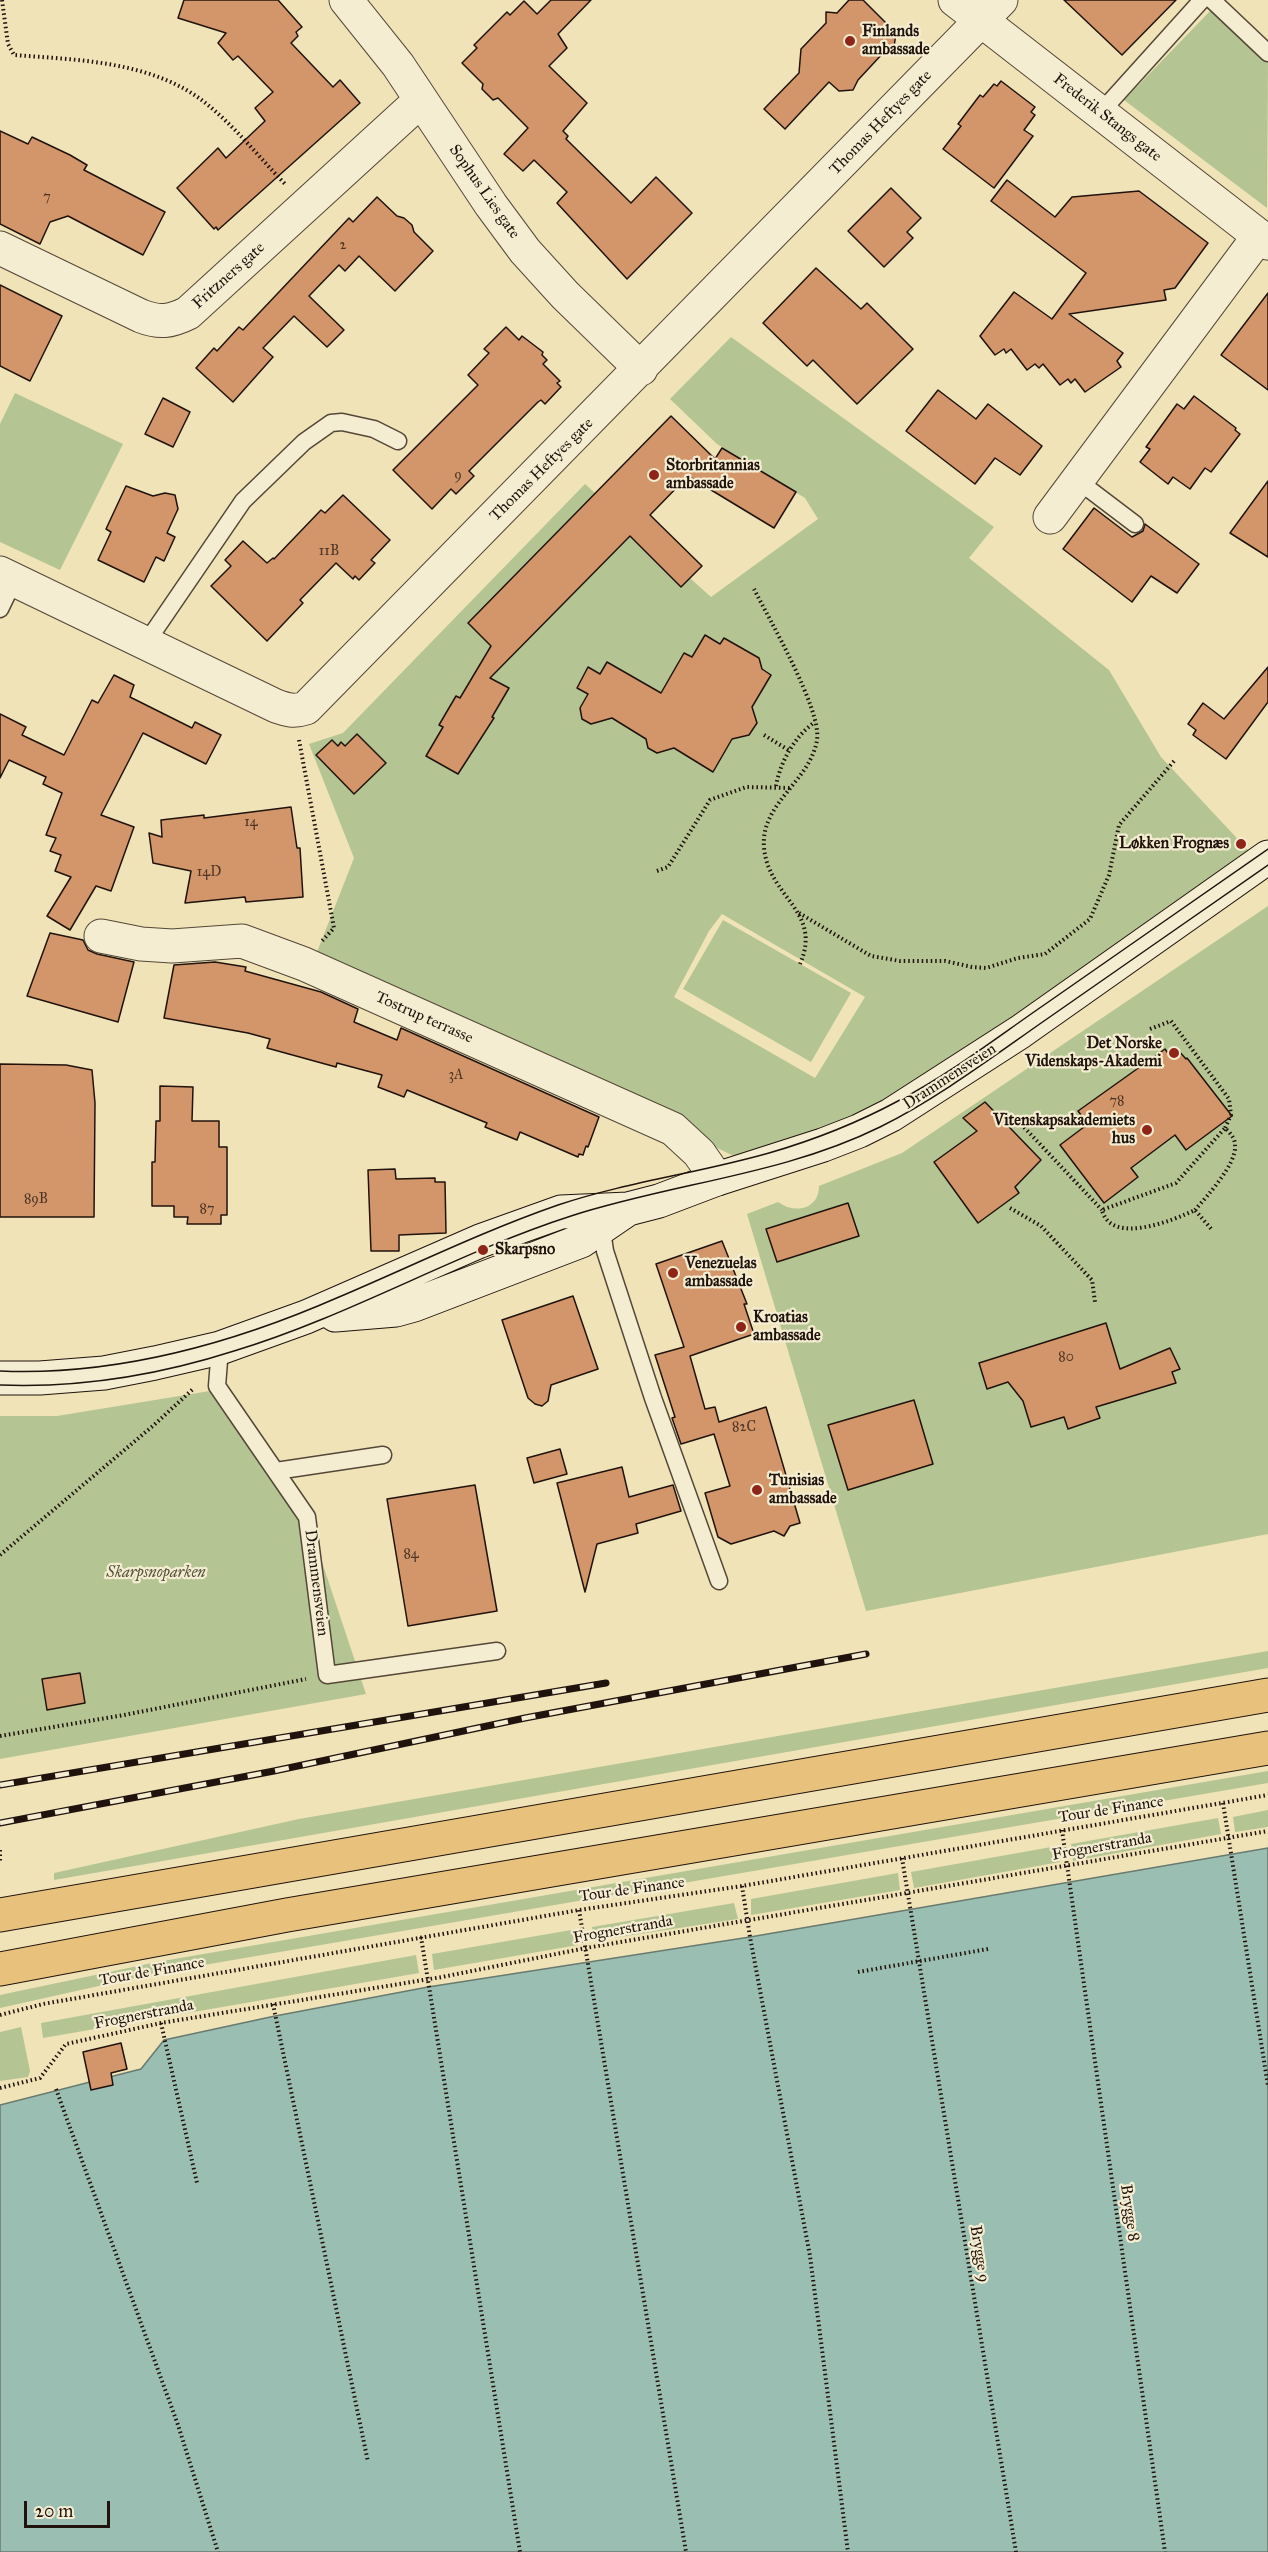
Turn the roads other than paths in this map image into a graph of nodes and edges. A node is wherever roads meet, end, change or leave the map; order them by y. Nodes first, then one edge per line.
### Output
1 (346, 0) edge
2 (955, 0) edge
3 (1202, 0) edge
4 (1212, 0) edge
5 (991, 10) edge
6 (1268, 53) edge
7 (421, 100) junction
8 (1100, 113) junction
9 (1265, 234) edge
10 (0, 249) edge
11 (641, 369) junction
12 (398, 441) dead end
13 (1077, 480) junction
14 (1050, 517) dead end
15 (1135, 524) dead end
16 (7, 576) edge
17 (0, 609) edge
18 (146, 643) junction
19 (1268, 857) edge
20 (101, 936) dead end
21 (717, 1179) junction
22 (608, 1215) junction
23 (220, 1347) junction
24 (0, 1378) edge
25 (383, 1455) dead end
26 (276, 1471) junction
27 (719, 1581) dead end
28 (497, 1651) dead end
29 (1268, 1695) edge
30 (1268, 1748) edge
31 (0, 1915) edge
32 (0, 1969) edge

1 - 7 street, Sophus Lies gate
2 - 5 street, Frederik Stangs gate
3 - 8 lane
4 - 6 lane
5 - 8 street, Frederik Stangs gate
5 - 11 street, Thomas Heftyes gate
7 - 10 street, Fritzners gate
7 - 11 street, Sophus Lies gate
8 - 9 street, Frederik Stangs gate
9 - 13 street, Frederik Stangs gate
11 - 18 street, Thomas Heftyes gate
12 - 18 lane
13 - 14 street, Frederik Stangs gate
13 - 15 lane
16 - 17 lane, Thomas Heftyes gate
16 - 18 street, Thomas Heftyes gate
19 - 21 street, Drammensveien
20 - 21 street, Tostrup terrasse
21 - 22 street, Drammensveien
22 - 23 street, Drammensveien
22 - 27 lane
23 - 24 street, Drammensveien
23 - 26 lane, Drammensveien
25 - 26 lane
26 - 28 lane, Drammensveien
29 - 31 highway
30 - 32 highway

